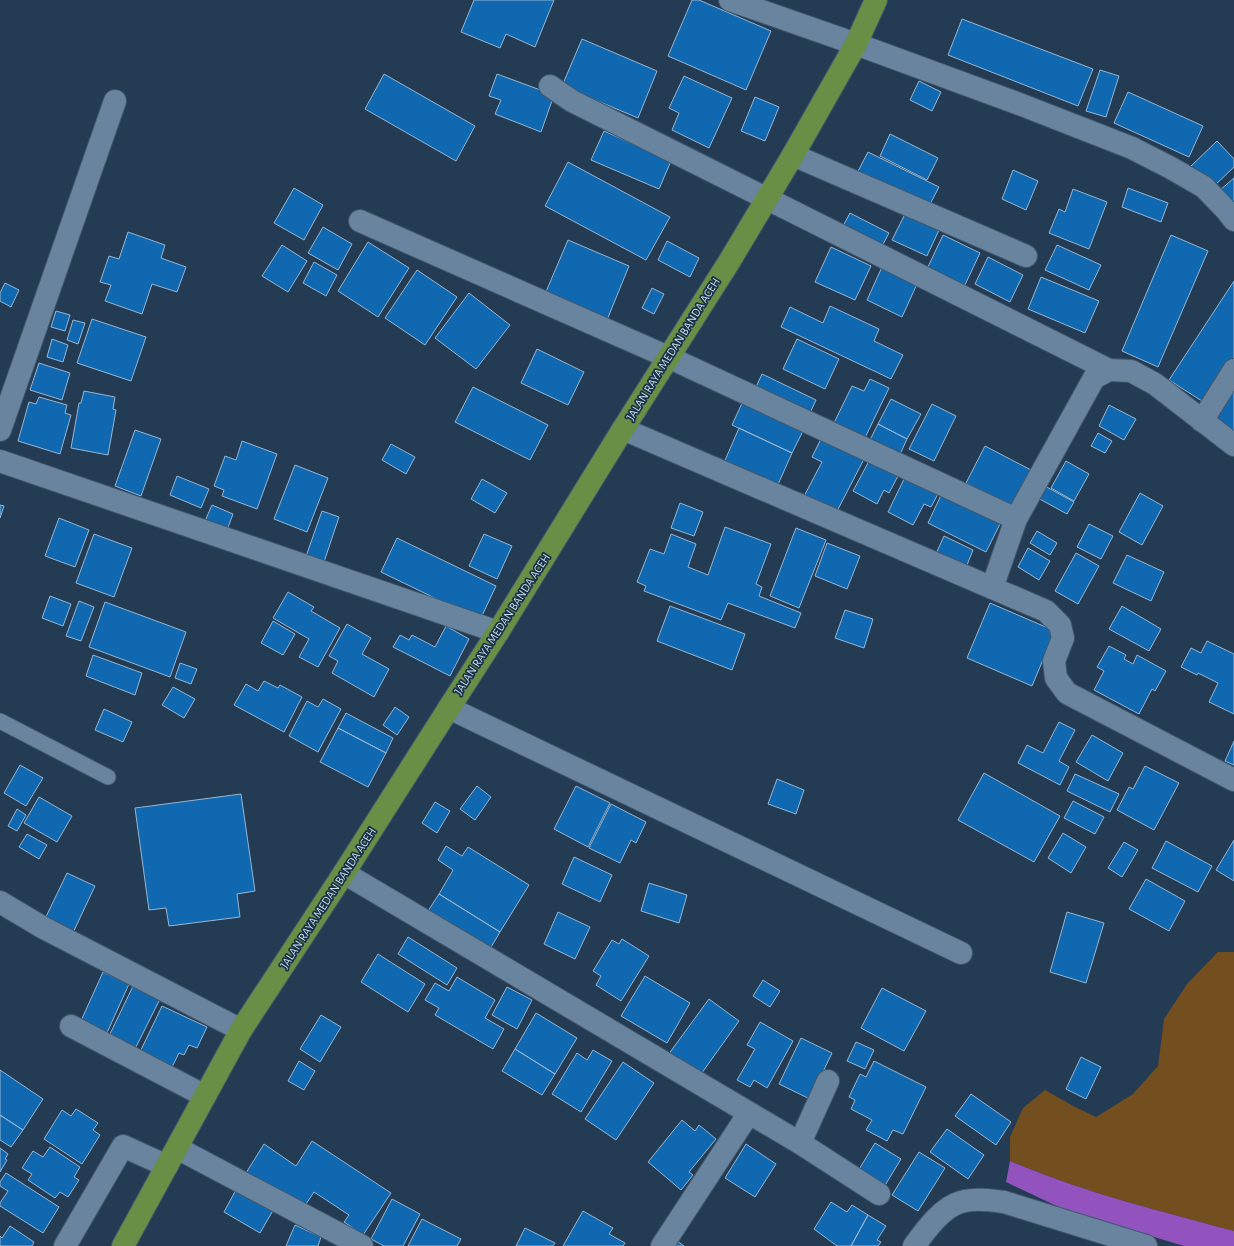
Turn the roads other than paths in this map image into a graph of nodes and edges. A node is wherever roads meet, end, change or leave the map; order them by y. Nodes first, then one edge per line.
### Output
1 (730, 0) edge
2 (876, 0) edge
3 (856, 44) junction
4 (550, 86) dead end
5 (115, 101) dead end
6 (793, 155) junction
7 (767, 198) junction
8 (1234, 220) edge
9 (360, 221) dead end
10 (1026, 256) dead end
11 (668, 357) junction
12 (1109, 370) junction
13 (1234, 370) edge
14 (1202, 421) junction
15 (623, 429) junction
16 (0, 430) edge
17 (1234, 445) edge
18 (0, 461) edge
19 (1016, 519) junction
20 (992, 588) junction
21 (498, 632) junction
22 (449, 708) junction
23 (0, 721) edge
24 (108, 777) dead end
25 (1234, 780) edge
26 (344, 874) junction
27 (0, 902) edge
28 (961, 953) dead end
29 (71, 1026) dead end
30 (241, 1030) junction
31 (828, 1081) dead end
32 (205, 1096) junction
33 (749, 1113) junction
34 (800, 1143) junction
35 (177, 1148) junction
36 (167, 1166) junction
37 (879, 1194) dead end
38 (65, 1246) edge
39 (123, 1246) edge
40 (362, 1246) edge
41 (662, 1246) edge
42 (914, 1246) edge
43 (1146, 1246) edge

1 - 3 street
2 - 3 highway, JALAN RAYA MEDAN BANDA ACEH
3 - 6 highway, JALAN RAYA MEDAN BANDA ACEH
3 - 8 street
4 - 7 street
5 - 16 street
6 - 7 highway, JALAN RAYA MEDAN BANDA ACEH
6 - 10 street
7 - 11 highway, JALAN RAYA MEDAN BANDA ACEH
7 - 12 street
9 - 11 street
11 - 15 highway, JALAN RAYA MEDAN BANDA ACEH
11 - 19 street
12 - 14 street
12 - 19 street
13 - 14 street
14 - 17 street
15 - 20 street
15 - 21 highway, JALAN RAYA MEDAN BANDA ACEH
18 - 21 street
19 - 20 street
20 - 25 street
21 - 22 highway, JALAN RAYA MEDAN BANDA ACEH
22 - 26 highway, JALAN RAYA MEDAN BANDA ACEH
22 - 28 street
23 - 24 lane
26 - 30 highway, JALAN RAYA MEDAN BANDA ACEH
26 - 33 street
27 - 30 street
29 - 32 street
30 - 32 highway, JALAN RAYA MEDAN BANDA ACEH
31 - 34 street
32 - 35 highway, JALAN RAYA MEDAN BANDA ACEH
33 - 34 street
33 - 41 street
34 - 37 street
35 - 36 highway, JALAN RAYA MEDAN BANDA ACEH
35 - 40 street
36 - 38 street
36 - 39 highway, JALAN RAYA MEDAN BANDA ACEH
42 - 43 street

